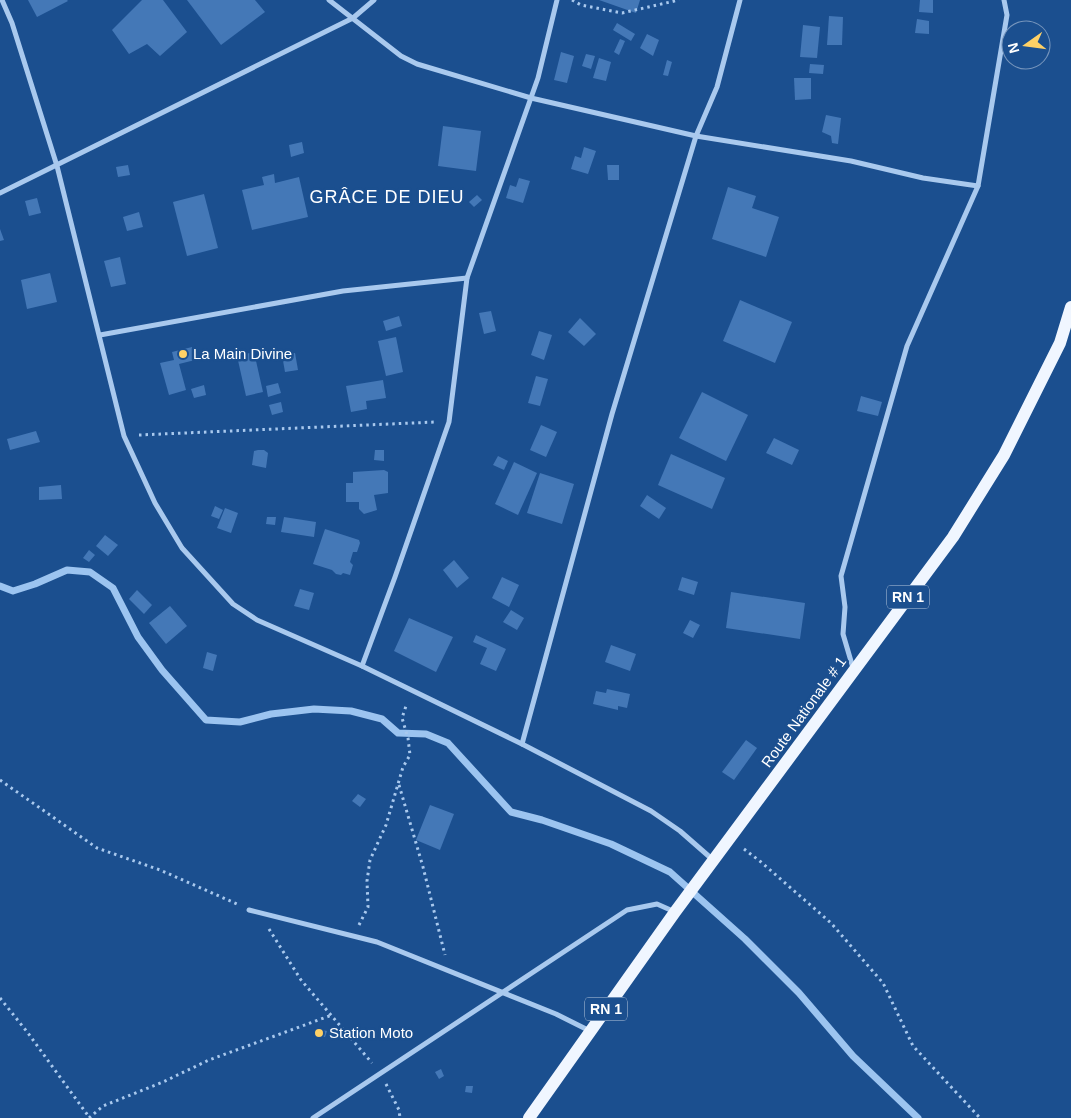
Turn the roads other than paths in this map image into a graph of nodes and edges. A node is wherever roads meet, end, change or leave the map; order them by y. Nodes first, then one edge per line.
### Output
1 (2, 0) edge
2 (329, 0) edge
3 (374, 0) edge
4 (558, 0) edge
5 (740, 0) edge
6 (1004, 0) edge
7 (353, 18) junction
8 (531, 98) junction
9 (696, 136) junction
10 (57, 166) junction
11 (978, 186) junction
12 (0, 193) edge
13 (467, 278) junction
14 (1071, 307) edge
15 (100, 335) junction
16 (362, 666) junction
17 (854, 672) junction
18 (522, 744) junction
19 (712, 864) junction
20 (249, 910) road end
21 (676, 912) junction
22 (502, 992) junction
23 (591, 1031) junction
24 (313, 1118) edge
25 (529, 1118) edge

1 - 10 street
2 - 7 street
3 - 7 street
4 - 8 street
5 - 9 street
6 - 11 street
7 - 8 street
7 - 10 street
8 - 9 street
8 - 13 street
9 - 11 street
9 - 18 street
10 - 12 street
10 - 15 street
11 - 17 street
13 - 15 street
13 - 16 street
14 - 17 main road, Route Nationale # 1 / RN 1
15 - 16 street
16 - 18 street
17 - 19 main road, Route Nationale # 1 / RN 1
18 - 19 street
19 - 21 main road, Route Nationale # 1 / RN 1
20 - 22 street
21 - 22 street
21 - 23 main road, Route Nationale # 1 / RN 1
22 - 23 street
22 - 24 street
23 - 25 main road, Route Nationale # 1 / RN 1

